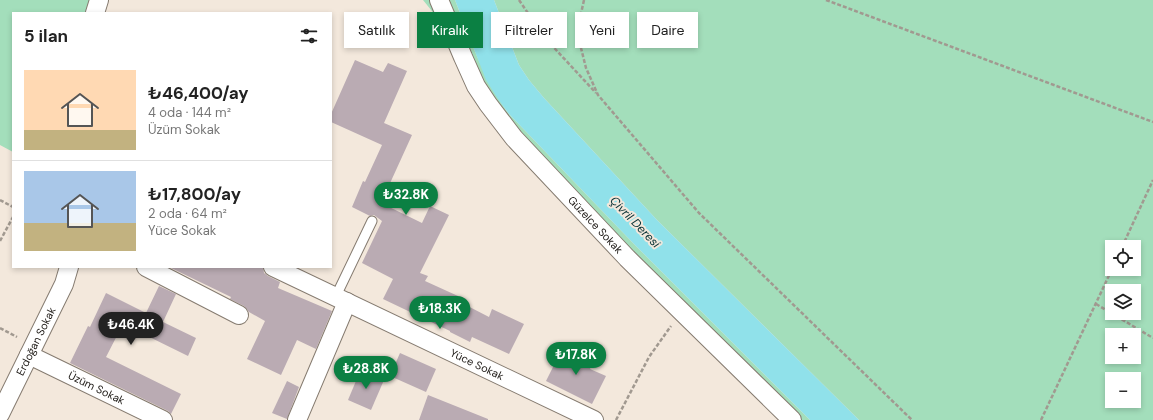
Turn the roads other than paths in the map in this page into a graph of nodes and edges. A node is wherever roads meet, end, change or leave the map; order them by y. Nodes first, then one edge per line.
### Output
1 (99, 0) edge
2 (439, 0) edge
3 (95, 12) edge
4 (372, 222) dead end
5 (69, 268) edge
6 (148, 268) edge
7 (275, 268) edge
8 (341, 299) junction
9 (239, 315) dead end
10 (29, 355) junction
11 (0, 414) edge
12 (588, 419) edge
13 (163, 420) edge
14 (297, 420) edge
15 (792, 420) edge

1 - 3 street
2 - 15 street, Güzelce Sokak
4 - 8 lane
5 - 10 street, Erdoğan Sokak
6 - 9 street
7 - 8 street, Yüce Sokak
8 - 12 street, Yüce Sokak
8 - 14 street
10 - 11 street, Erdoğan Sokak
10 - 13 street, Üzüm Sokak

